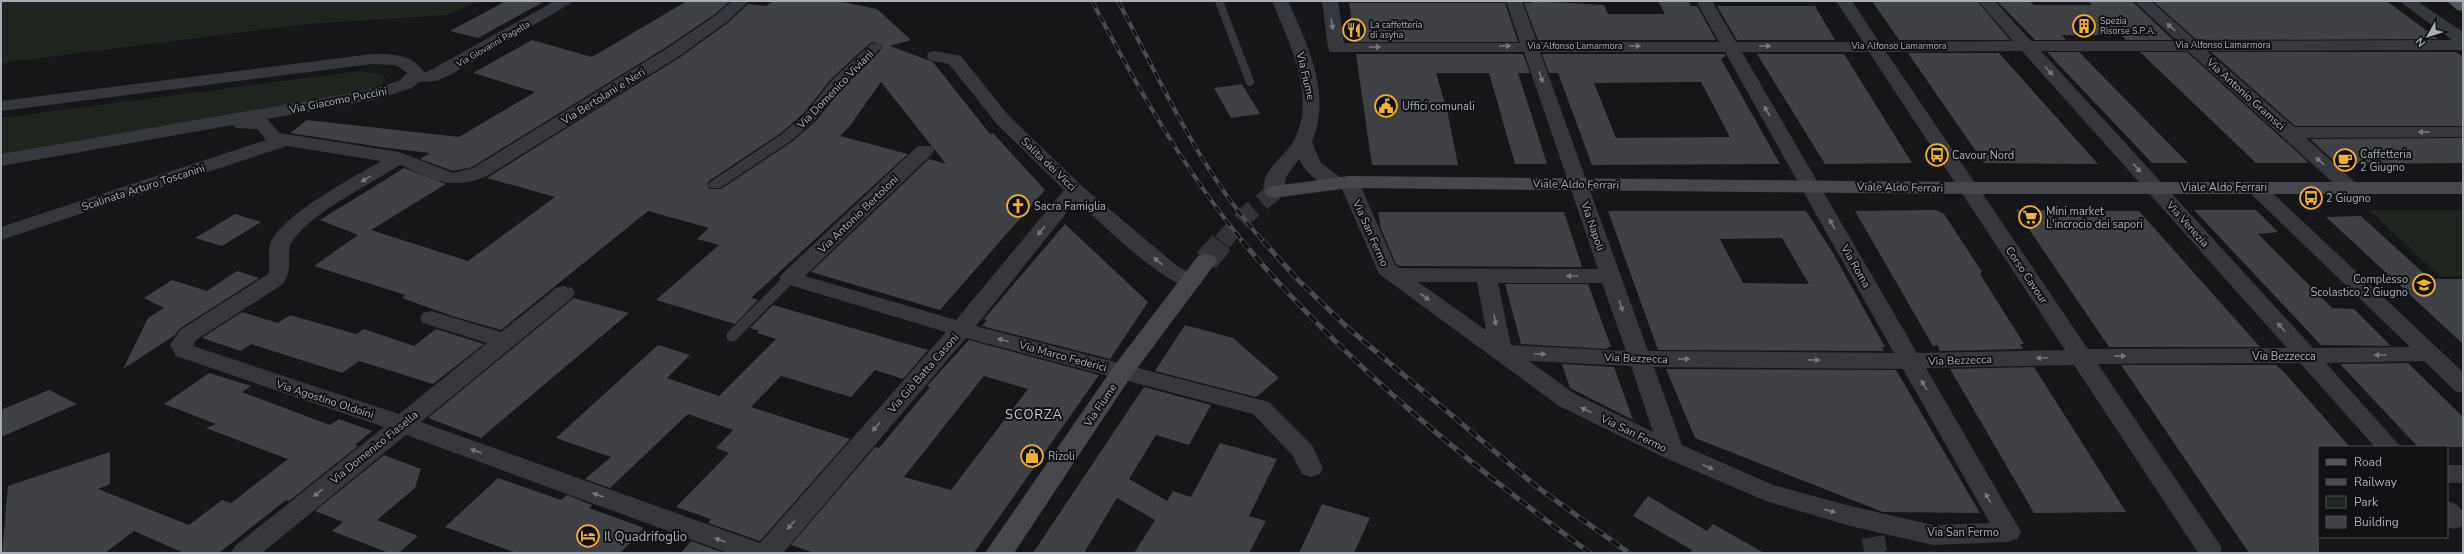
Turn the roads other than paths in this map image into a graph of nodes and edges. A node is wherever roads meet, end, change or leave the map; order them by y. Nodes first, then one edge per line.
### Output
1 (566, 1) edge
2 (741, 1) edge
3 (1219, 1) edge
4 (1280, 1) edge
5 (1330, 1) edge
6 (1514, 1) edge
7 (1704, 1) edge
8 (1844, 1) edge
9 (1986, 1) edge
10 (2142, 1) edge
11 (2407, 1) edge
12 (2455, 1) edge
13 (2463, 6) edge
14 (2463, 40) edge
15 (2192, 45) junction
16 (1530, 46) junction
17 (1730, 46) junction
18 (1874, 46) junction
19 (2026, 46) junction
20 (2463, 46) edge
21 (875, 47) dead end
22 (935, 56) dead end
23 (415, 77) junction
24 (1250, 82) dead end
25 (1, 106) edge
26 (2463, 132) edge
27 (2289, 133) junction
28 (285, 140) junction
29 (107, 141) junction
30 (1303, 142) junction
31 (925, 150) dead end
32 (399, 158) junction
33 (1, 160) edge
34 (459, 179) joint
35 (1343, 182) junction
36 (715, 184) dead end
37 (1578, 184) junction
38 (1810, 186) junction
39 (2154, 187) junction
40 (2255, 187) junction
41 (2349, 187) junction
42 (1969, 188) junction
43 (2463, 188) edge
44 (1075, 190) junction
45 (1274, 192) joint
46 (2279, 210) junction
47 (1, 234) edge
48 (1206, 261) tunnel mouth
49 (1394, 275) junction
50 (1486, 276) junction
51 (1610, 276) junction
52 (790, 278) junction
53 (1191, 282) junction
54 (564, 293) dead end
55 (431, 318) dead end
56 (961, 329) junction
57 (732, 336) dead end
58 (504, 341) junction
59 (1501, 352) junction
60 (2419, 355) junction
61 (2081, 356) junction
62 (2307, 356) junction
63 (1639, 359) junction
64 (1910, 361) junction
65 (1122, 372) junction
66 (2463, 386) edge
67 (2463, 398) edge
68 (402, 424) junction
69 (2389, 446) edge
70 (1672, 451) junction
71 (1311, 468) dead end
72 (2448, 474) edge
73 (2463, 474) edge
74 (2008, 532) joint
75 (2209, 548) dead end
76 (244, 553) edge
77 (757, 553) edge
78 (767, 553) edge
79 (999, 553) edge

1 - 23 street, Via Giovanni Pagella
2 - 34 street, Via Bertolani e Neri
3 - 24 lane
4 - 30 street, Via Fiume
5 -> 16 street, Via Alfonso Lamarmora
6 - 16 street, Via Napoli
7 - 17 street, Via Roma
8 - 18 street, Corso Cavour
9 - 19 street, Via Venezia
15 -> 10 street, Via Antonio Gramsci
11 - 14 street
12 - 13 main road
15 - 19 street, Via Alfonso Lamarmora
15 - 20 street, Via Alfonso Lamarmora
15 - 27 street, Via Antonio Gramsci
16 -> 17 street, Via Alfonso Lamarmora
16 -> 37 street, Via Napoli
17 -> 18 street, Via Alfonso Lamarmora
38 -> 17 street, Via Roma
18 - 19 street, Via Alfonso Lamarmora
18 - 42 street, Corso Cavour
19 -> 39 street, Via Venezia
21 - 36 street, Via Domenico Viviani
22 - 44 street, Salita dei Vicci
23 - 25 street
23 - 29 street, Via Giacomo Puccini
26 -> 27 street
41 -> 27 street, Via Antonio Gramsci
28 - 29 street, Scalinata Arturo Toscanini
28 - 32 street, Scalinata Arturo Toscanini
28 - 47 street, Scalinata Arturo Toscanini
29 - 33 street, Via Giacomo Puccini
30 - 35 street, Viale Aldo Ferrari
30 - 45 street, Via Fiume
31 - 52 street, Via Antonio Bertoloni
32 - 34 street, Scalinata Arturo Toscanini
32 -> 68 street, Via Agostino Oldoini
35 - 37 main road, Viale Aldo Ferrari
35 - 45 main road, Viale Aldo Ferrari
35 - 49 street, Via San Fermo
37 - 38 main road, Viale Aldo Ferrari
37 - 51 street, Via Napoli
38 - 42 main road, Viale Aldo Ferrari
64 -> 38 street, Via Roma
39 - 40 main road, Viale Aldo Ferrari
39 - 42 main road, Viale Aldo Ferrari
62 -> 39 street, Via Venezia
40 - 41 main road, Viale Aldo Ferrari
40 - 46 street
41 - 43 main road, Viale Aldo Ferrari
42 - 61 street, Corso Cavour
53 -> 44 street, Salita dei Vicci
44 -> 56 street, Via Giò Batta Casoni
46 - 60 street
46 - 66 street
48 - 53 main road, Via Fiume
49 - 50 street
49 -> 59 street, Via San Fermo
51 -> 50 street
50 -> 59 street
51 -> 63 street, Via Napoli
52 - 56 street, Via Marco Federici
52 - 57 lane
53 - 65 main road, Via Fiume
54 - 58 street, Via Domenico Fiasella
55 - 58 street
65 -> 56 street, Via Marco Federici
56 -> 78 street, Via Giò Batta Casoni
58 - 68 street, Via Domenico Fiasella
59 -> 63 street, Via Bezzecca
70 -> 59 street, Via San Fermo
60 -> 62 street, Via Bezzecca
60 - 67 street
61 -> 62 street, Via Bezzecca
61 -> 64 street, Via Bezzecca
61 - 75 street, Corso Cavour
62 - 69 street, Via Venezia
63 -> 64 street, Via Bezzecca
63 - 70 street, Via Napoli
74 -> 64 street, Via Roma
65 - 71 street, Via Marco Federici
65 - 79 main road, Via Fiume
68 -> 76 street, Via Domenico Fiasella
77 -> 68 street, Via Agostino Oldoini
70 -> 74 street, Via San Fermo
72 - 73 street

